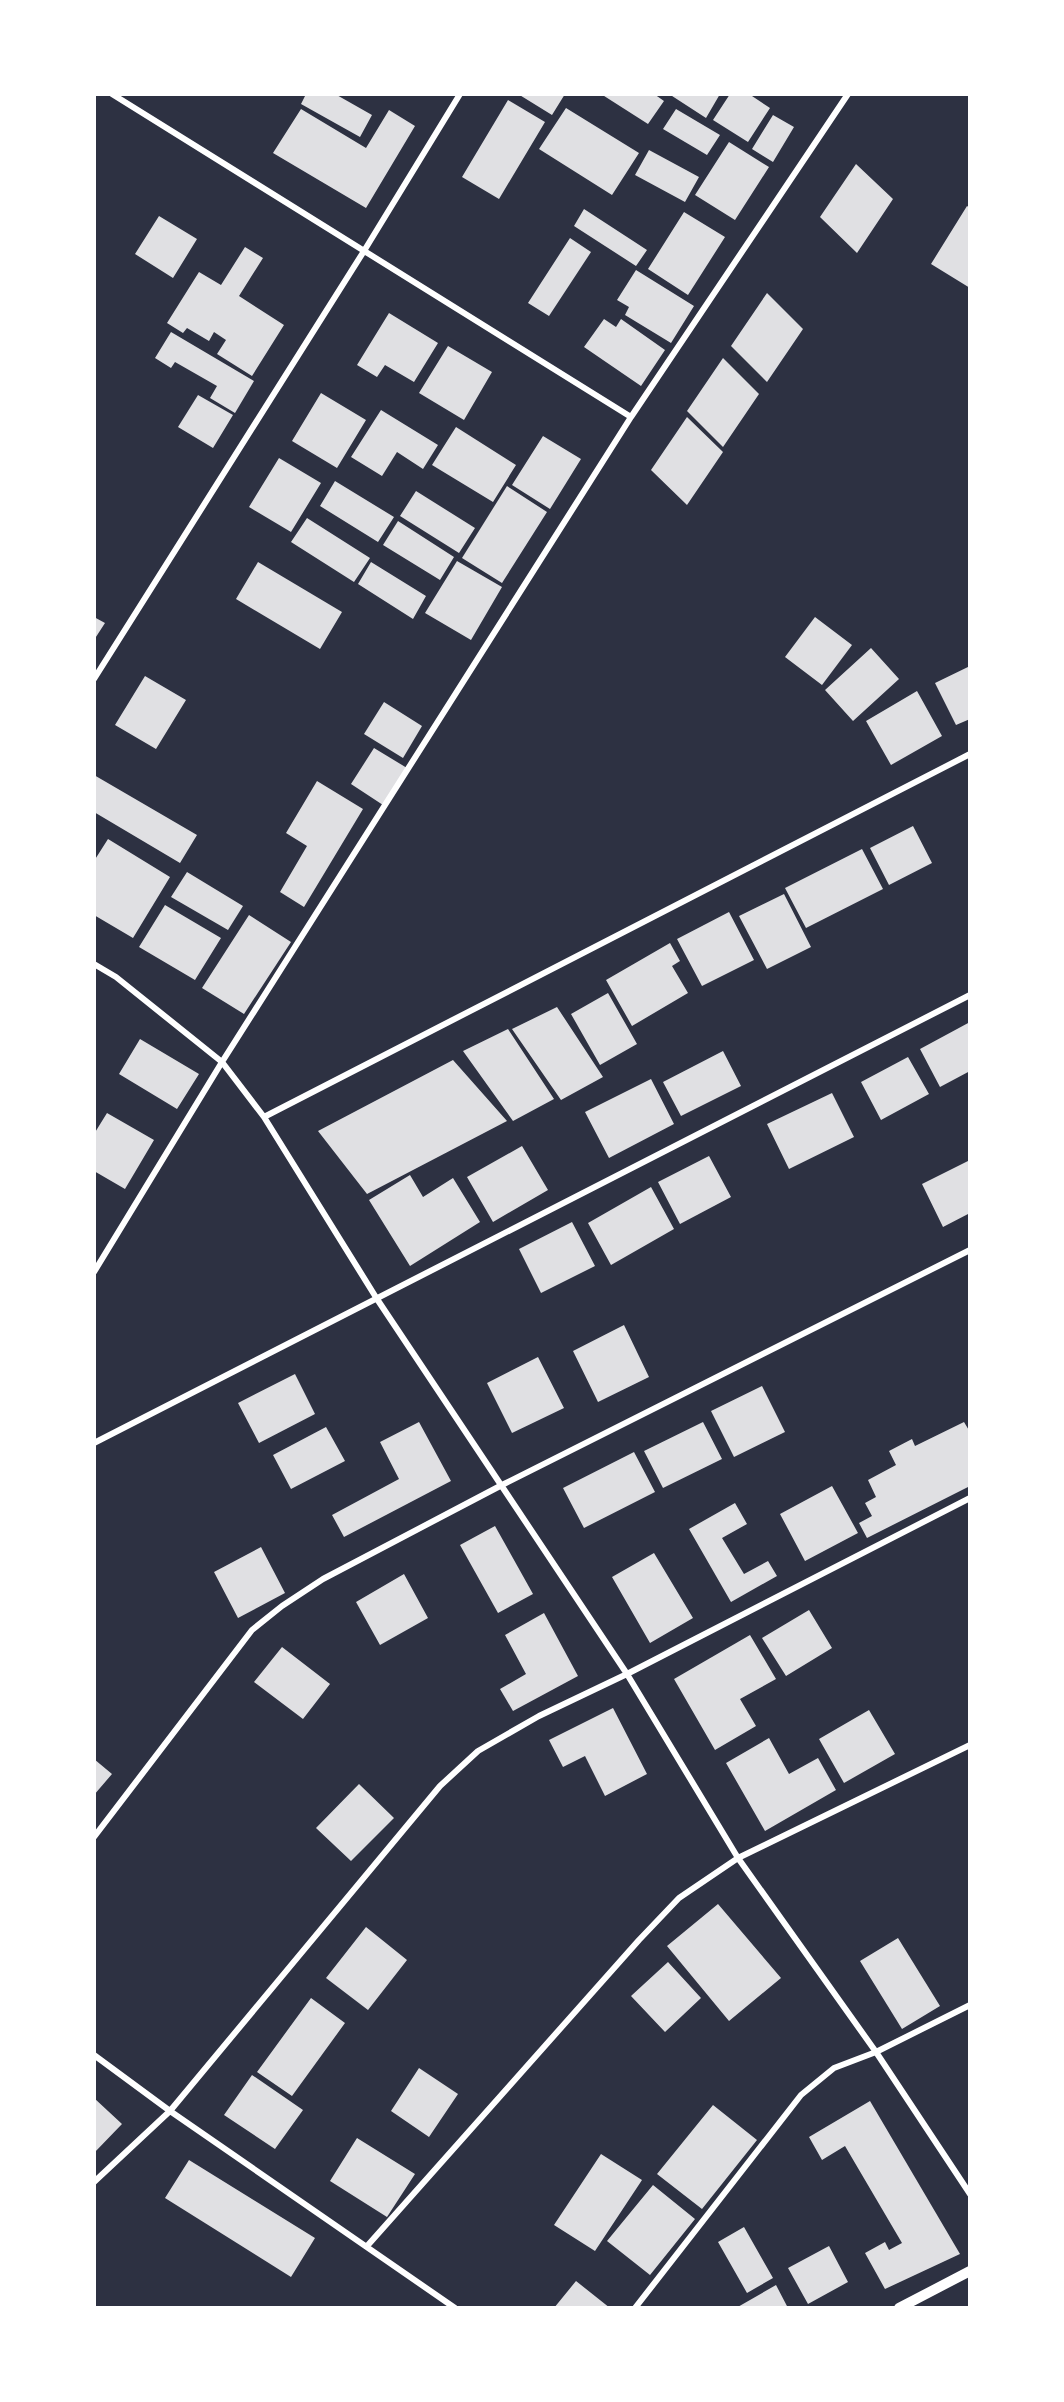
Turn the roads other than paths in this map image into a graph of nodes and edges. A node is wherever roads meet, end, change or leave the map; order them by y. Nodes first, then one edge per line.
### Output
1 (112, 94) edge
2 (460, 94) edge
3 (848, 94) edge
4 (364, 251) junction
5 (631, 417) junction
6 (94, 679) edge
7 (969, 754) edge
8 (94, 964) edge
9 (969, 995) edge
10 (222, 1062) junction
11 (264, 1117) junction
12 (969, 1250) edge
13 (94, 1272) edge
14 (377, 1299) junction
15 (94, 1443) edge
16 (502, 1485) junction
17 (969, 1498) edge
18 (627, 1674) junction
19 (969, 1745) edge
20 (94, 1837) edge
21 (738, 1858) junction
22 (969, 2005) edge
23 (876, 2052) junction
24 (94, 2055) edge
25 (170, 2111) junction
26 (94, 2182) edge
27 (969, 2194) edge
28 (368, 2245) junction
29 (969, 2271) edge
30 (456, 2307) edge
31 (635, 2307) edge
32 (899, 2307) edge

1 - 4 street
2 - 4 street
3 - 5 street
4 - 5 street
4 - 6 street
5 - 10 street
7 - 11 street
8 - 10 street
9 - 14 street
10 - 11 street
10 - 13 street
11 - 14 street
12 - 16 street
14 - 15 street
14 - 16 street
16 - 18 street
16 - 20 street
17 - 18 street
18 - 21 street
18 - 25 street
19 - 21 street
21 - 23 street
21 - 28 street
22 - 23 street
23 - 27 street
23 - 31 street
24 - 25 street
25 - 26 street
25 - 28 street
28 - 30 street
29 - 32 street

